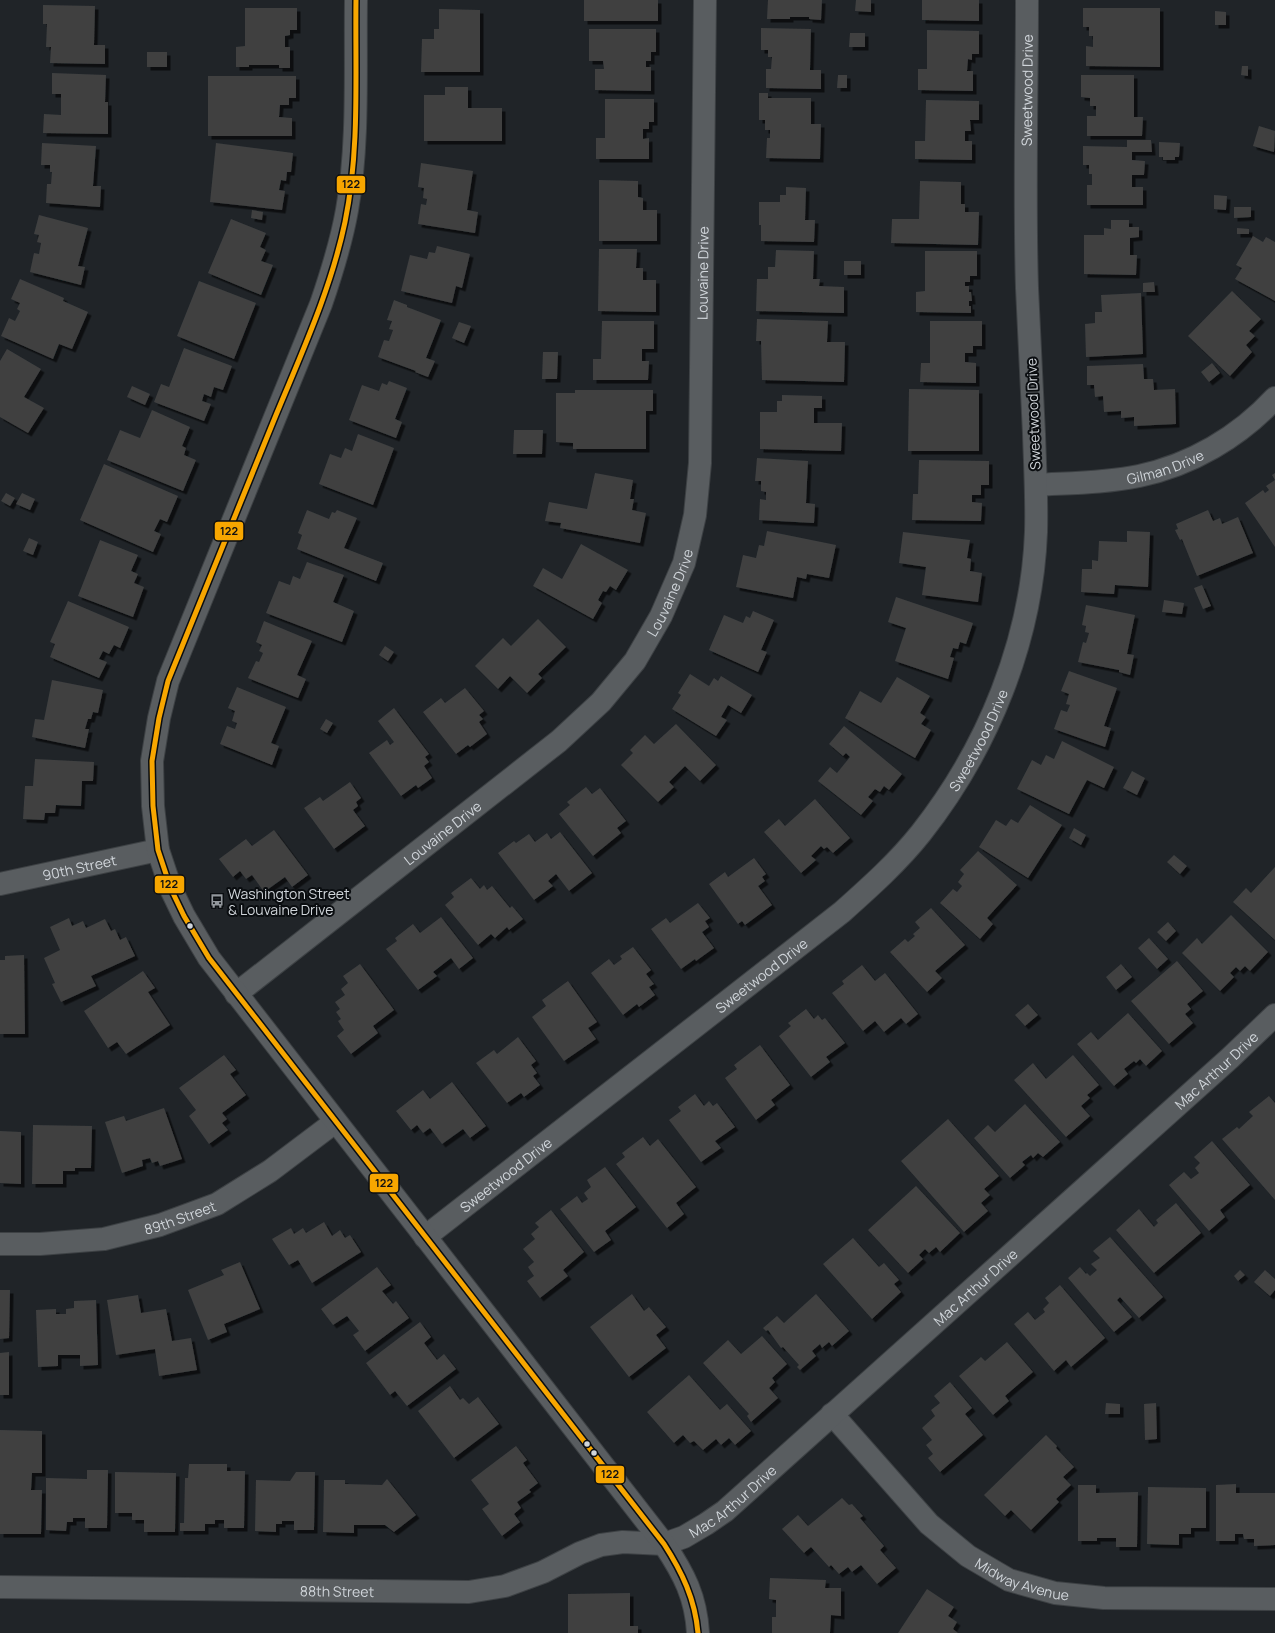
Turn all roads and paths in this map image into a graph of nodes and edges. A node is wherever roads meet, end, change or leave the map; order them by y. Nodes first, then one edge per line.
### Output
1 (356, 0) edge
2 (705, 0) edge
3 (1028, 0) edge
4 (1275, 398) edge
5 (1036, 485) junction
6 (158, 850) junction
7 (0, 884) edge
8 (236, 994) junction
9 (1275, 1015) edge
10 (335, 1122) junction
11 (425, 1237) junction
12 (0, 1244) edge
13 (832, 1414) junction
14 (664, 1544) junction
15 (0, 1587) edge
16 (1275, 1599) edge
17 (698, 1633) edge

1 - 6 street
2 - 8 street, Louvaine Drive
3 - 5 street, Sweetwood Drive
4 - 5 street, Gilman Drive
5 - 11 street, Sweetwood Drive
6 - 7 street, 90th Street
6 - 8 street
8 - 10 street
9 - 13 street, Mac Arthur Drive
10 - 11 street
10 - 12 street, 89th Street
11 - 14 street
13 - 14 street, Mac Arthur Drive
13 - 16 street, Midway Avenue
14 - 15 street, 88th Street
14 - 17 street

